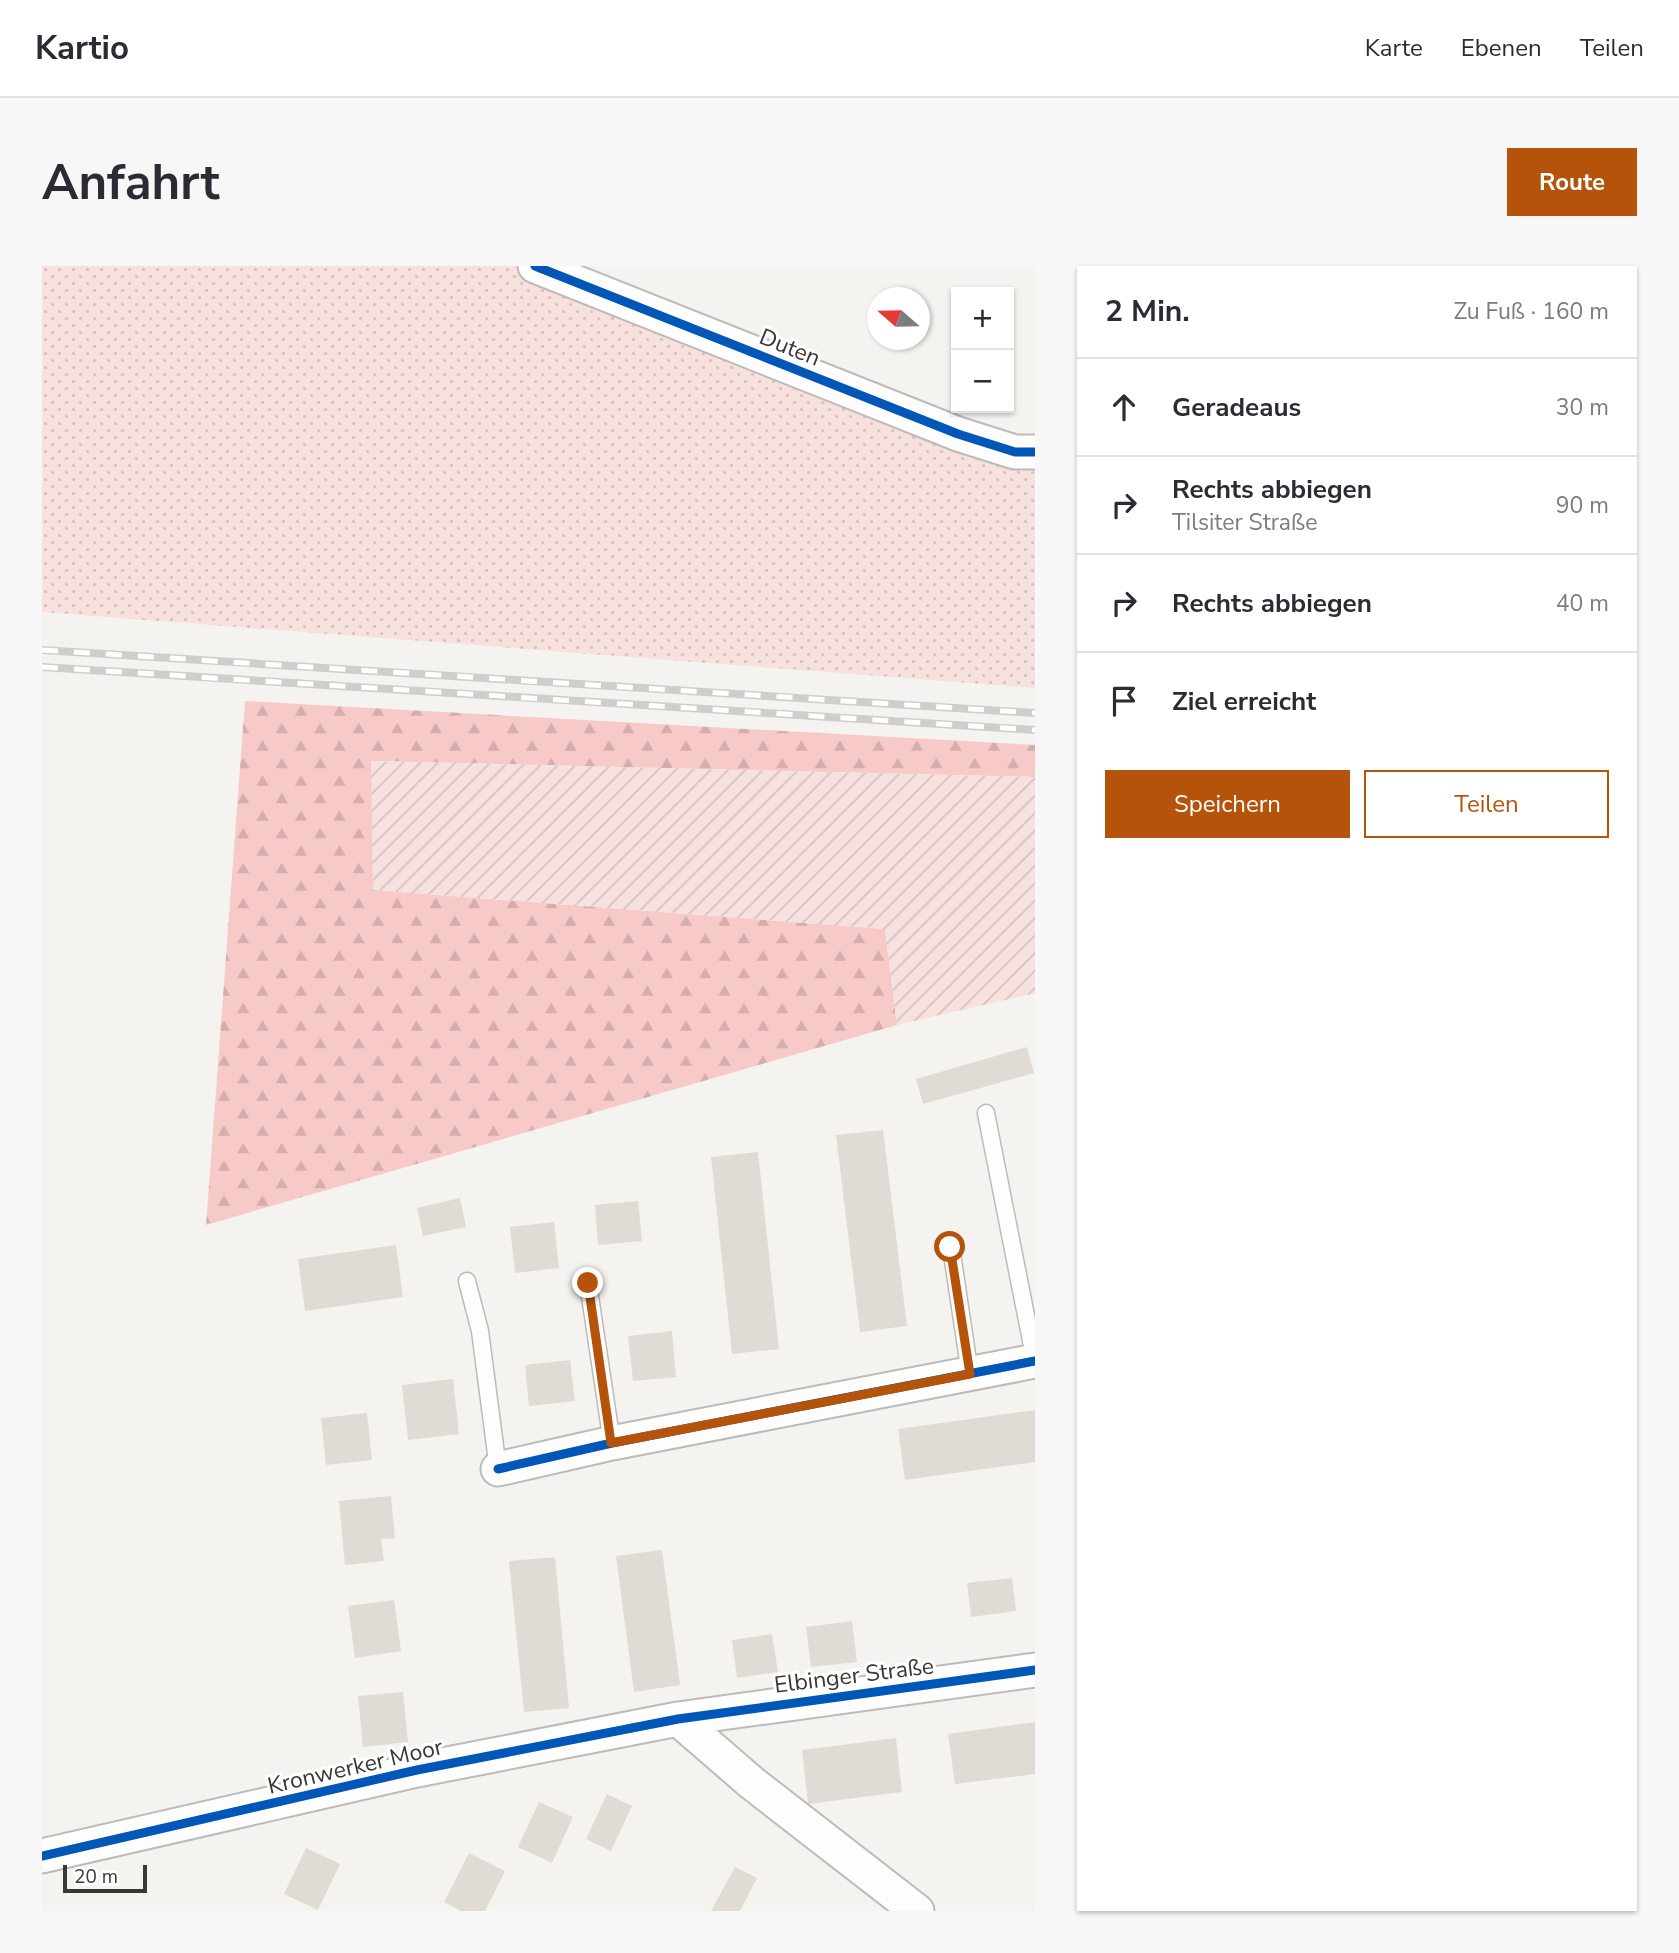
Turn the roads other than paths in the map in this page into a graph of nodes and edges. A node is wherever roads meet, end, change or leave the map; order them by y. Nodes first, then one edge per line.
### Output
1 (535, 266) edge
2 (1035, 452) edge
3 (986, 1113) dead end
4 (950, 1247) dead end
5 (467, 1281) dead end
6 (588, 1283) dead end
7 (1035, 1361) edge
8 (970, 1374) junction
9 (611, 1443) junction
10 (498, 1469) joint
11 (1035, 1670) edge
12 (678, 1718) junction
13 (42, 1856) edge
14 (917, 1911) edge

1 - 2 street, Duten
3 - 7 lane
4 - 8 lane
5 - 10 lane
6 - 9 lane
7 - 8 street
8 - 9 street
9 - 10 street
11 - 12 street, Elbinger Straße
12 - 13 street, Kronwerker Moor
12 - 14 street

